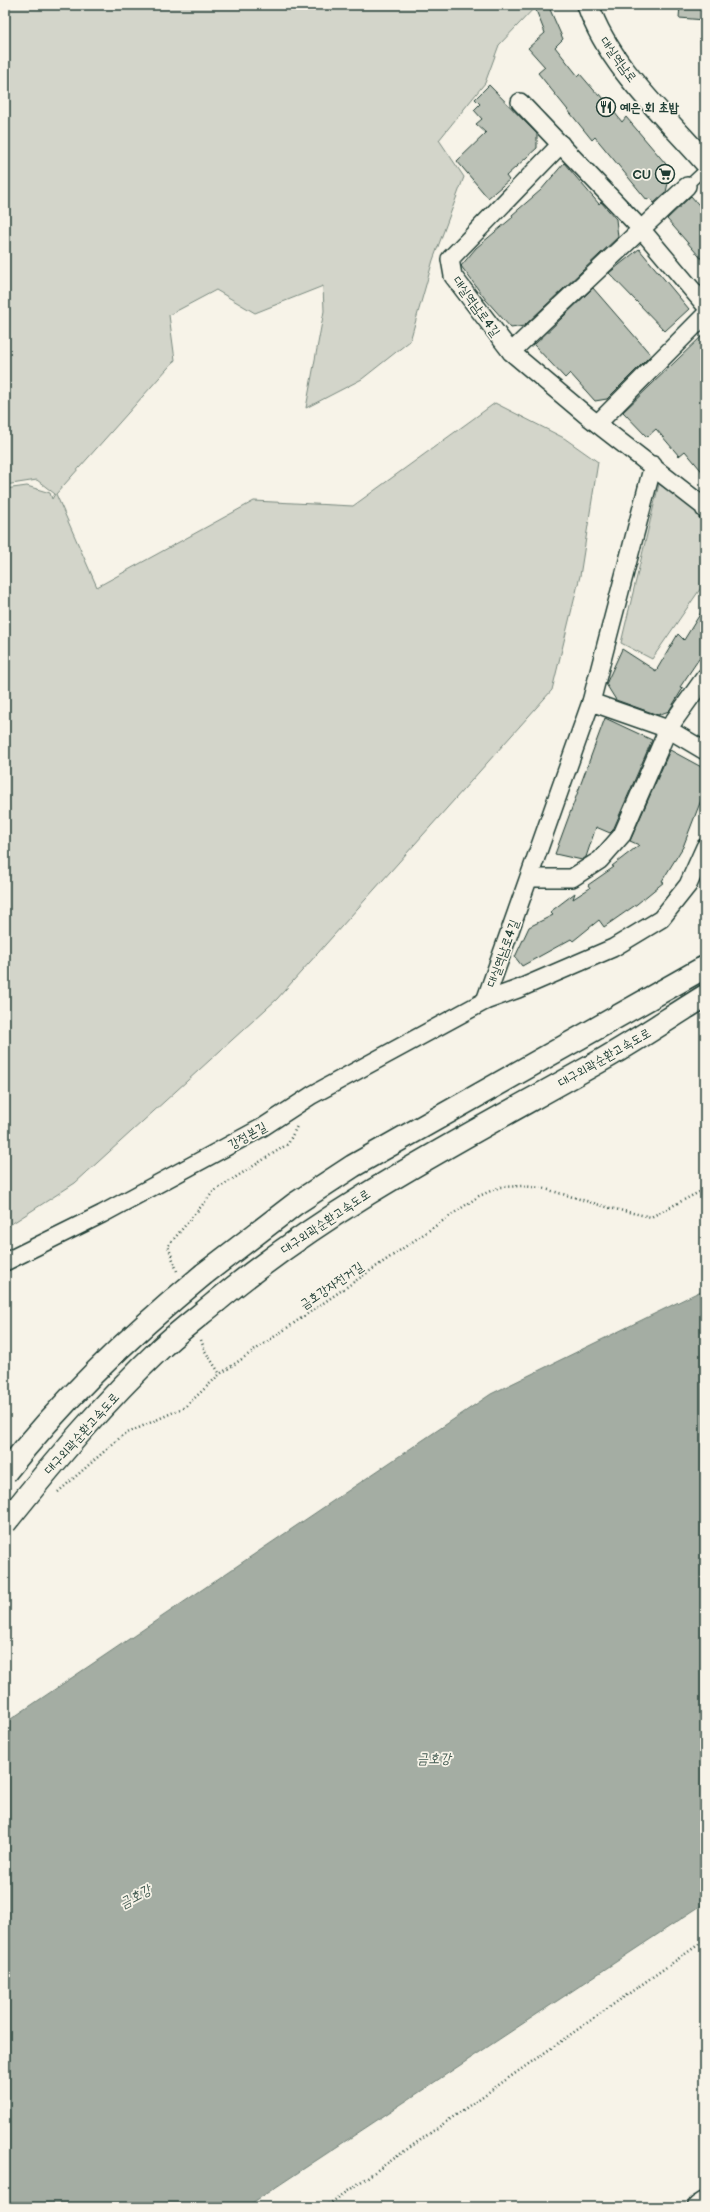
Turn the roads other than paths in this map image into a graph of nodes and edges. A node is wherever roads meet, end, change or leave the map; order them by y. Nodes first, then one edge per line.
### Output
1 (588, 5) edge
2 (520, 102) dead end
3 (562, 144) junction
4 (705, 162) edge
5 (705, 169) edge
6 (687, 186) joint
7 (641, 229) junction
8 (705, 305) edge
9 (705, 315) edge
10 (511, 352) junction
11 (598, 423) junction
12 (653, 465) junction
13 (705, 510) edge
14 (705, 677) edge
15 (591, 702) junction
16 (668, 729) junction
17 (705, 751) edge
18 (705, 847) edge
19 (529, 878) junction
20 (705, 967) edge
21 (705, 996) edge
22 (485, 1001) junction
23 (5, 1262) edge
24 (5, 1473) edge
25 (5, 1523) edge
26 (705, 2203) edge
27 (699, 2207) edge

1 - 4 street, 대실역남로
2 - 3 street
3 - 7 street
3 - 10 street, 대실역남로4길
5 - 6 lane
6 - 7 street
7 - 8 street
7 - 10 street
9 - 11 street
10 - 11 street, 대실역남로4길
11 - 12 street, 대실역남로4길
12 - 13 street, 대실역남로4길
12 - 15 street, 대실역남로4길
14 - 16 street
15 - 16 street
15 - 19 street, 대실역남로4길
16 - 17 street
16 - 19 street
18 - 22 street, 대실역남로4길
19 - 22 street, 대실역남로4길
20 - 24 main road, bridge
21 - 25 main road, 대구외곽순환고속도로, bridge
22 - 23 street, 강정본길
26 - 27 main road

